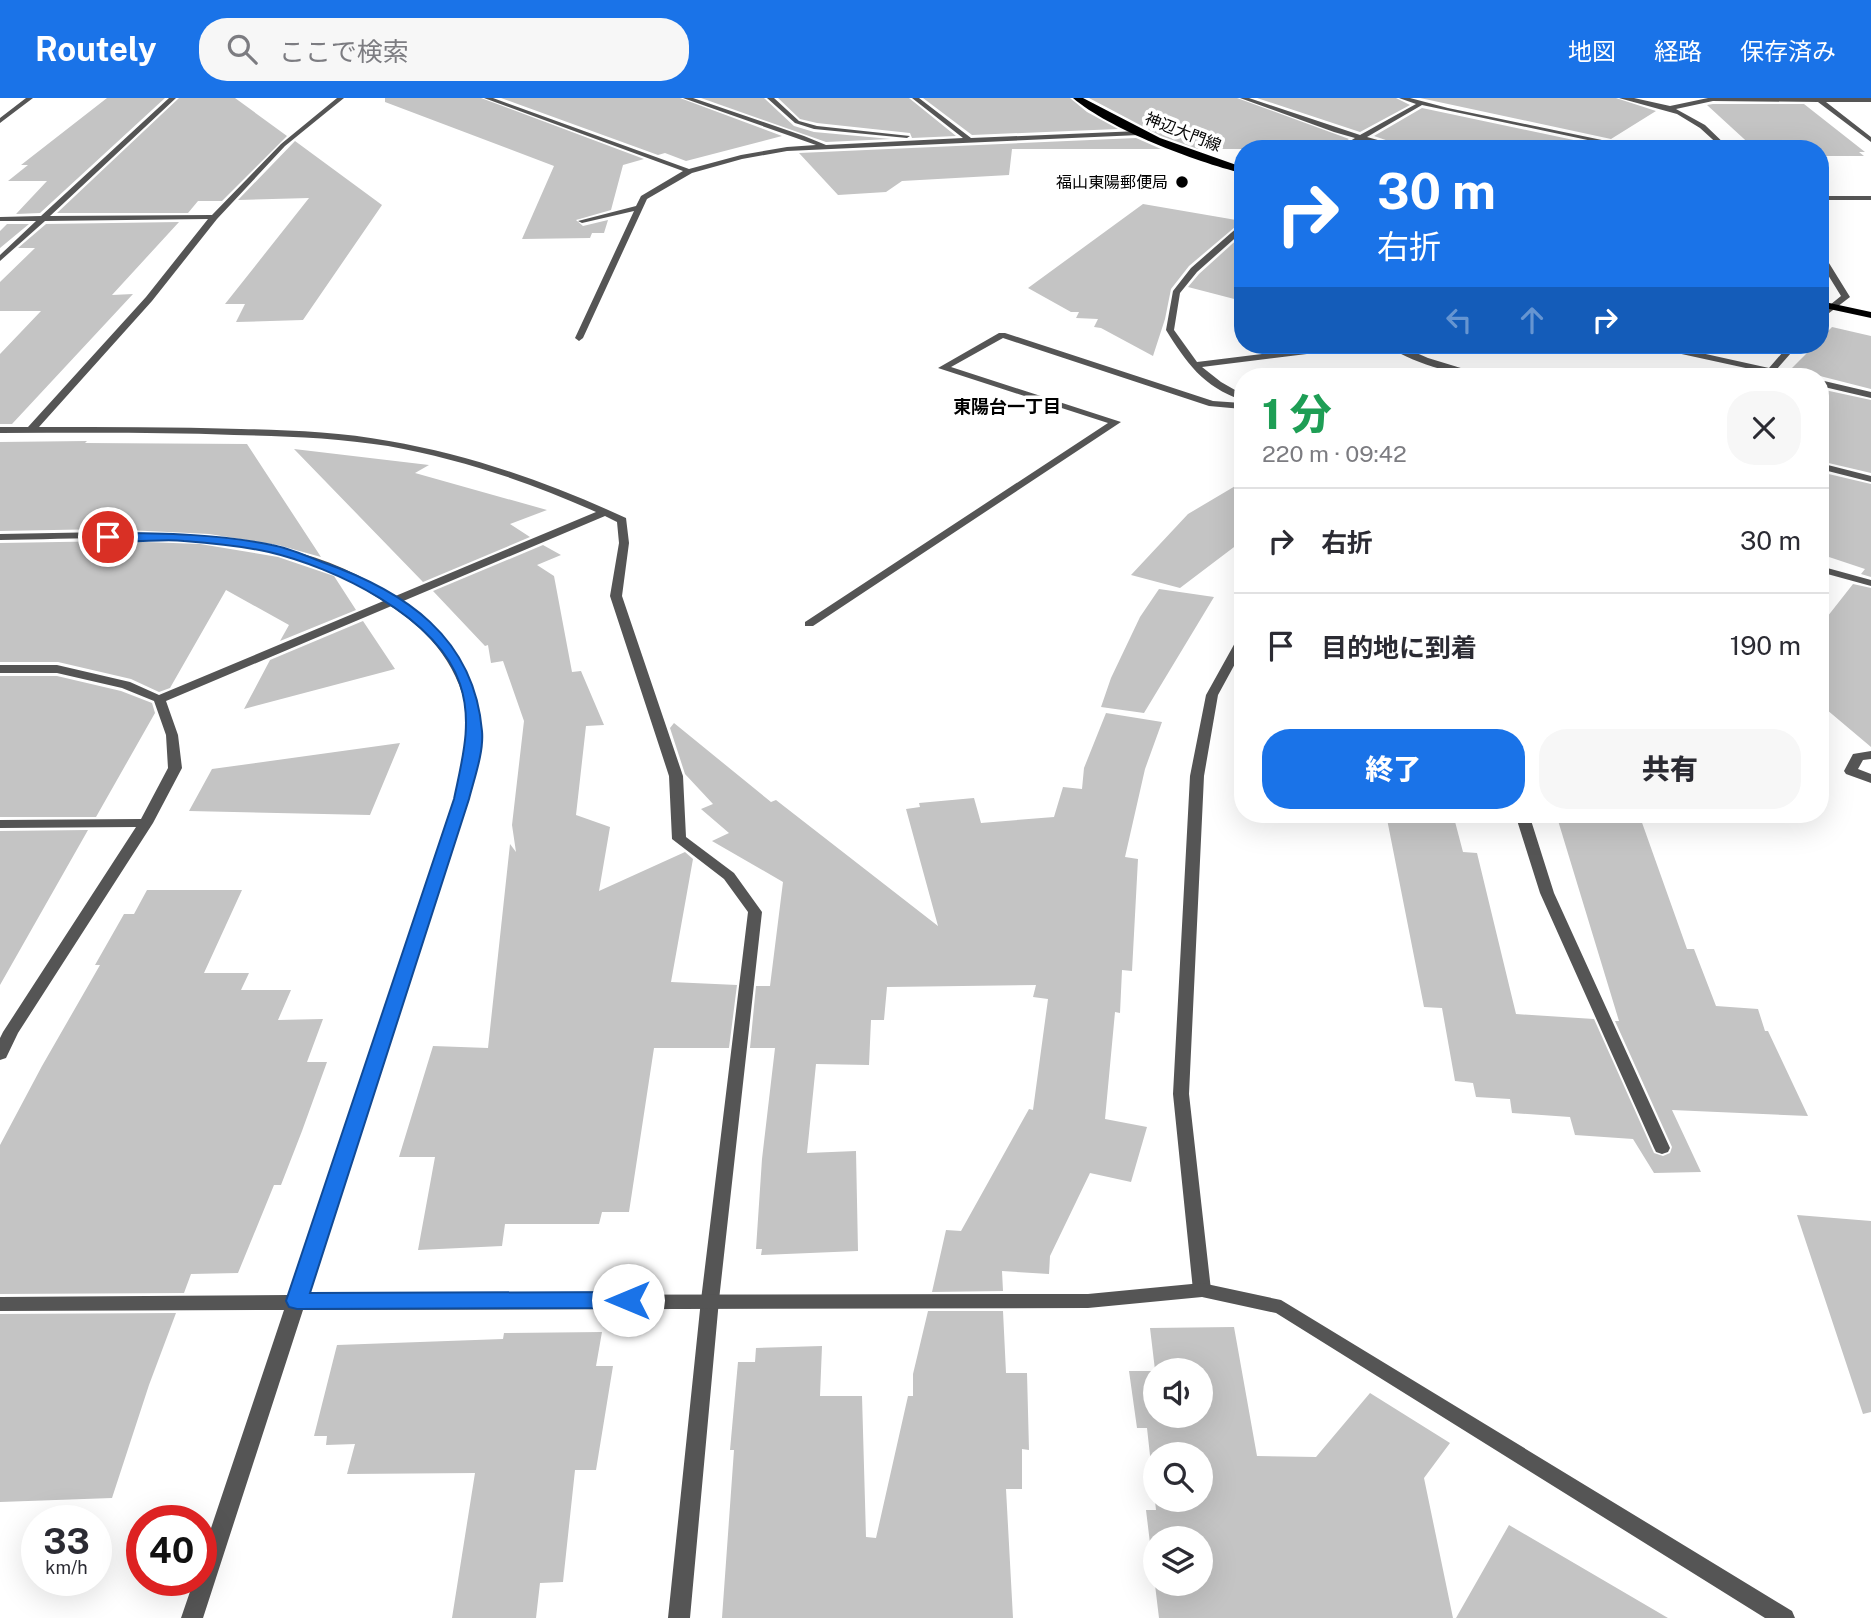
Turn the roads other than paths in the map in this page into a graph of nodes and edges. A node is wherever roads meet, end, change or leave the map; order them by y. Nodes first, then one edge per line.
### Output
1 (30, 98) edge
2 (173, 98) edge
3 (341, 98) edge
4 (487, 98) edge
5 (686, 98) edge
6 (770, 98) edge
7 (915, 98) edge
8 (1077, 98) edge
9 (1243, 98) edge
10 (1402, 98) edge
11 (1622, 98) edge
12 (1712, 99) edge
13 (1854, 99) edge
14 (1871, 100) edge
15 (1821, 101) junction
16 (1420, 104) junction
17 (1671, 108) junction
18 (0, 121) edge
19 (1139, 133) junction
20 (1360, 138) junction
21 (970, 140) junction
22 (1356, 140) edge
23 (1369, 140) edge
24 (1598, 140) edge
25 (1718, 140) edge
26 (1871, 140) edge
27 (825, 147) junction
28 (1234, 168) edge
29 (689, 171) junction
30 (1829, 198) edge
31 (1871, 198) edge
32 (638, 208) junction
33 (214, 217) junction
34 (0, 219) edge
35 (44, 219) junction
36 (582, 221) dead end
37 (1234, 235) edge
38 (0, 259) edge
39 (1829, 270) edge
40 (1829, 306) edge
41 (1834, 307) junction
42 (1829, 311) edge
43 (1871, 315) edge
44 (579, 338) dead end
45 (1283, 354) edge
46 (1407, 354) edge
47 (1691, 354) edge
48 (1786, 354) edge
49 (1193, 365) junction
50 (1451, 368) edge
51 (1748, 368) edge
52 (1773, 368) edge
53 (1829, 385) edge
54 (1234, 393) edge
55 (1871, 395) edge
56 (1234, 405) edge
57 (0, 430) edge
58 (31, 430) junction
59 (1829, 468) edge
60 (1871, 479) edge
61 (605, 512) junction
62 (0, 537) edge
63 (1829, 571) edge
64 (1871, 583) edge
65 (393, 599) junction
66 (809, 624) dead end
67 (1234, 655) edge
68 (0, 669) edge
69 (159, 698) junction
70 (1871, 755) edge
71 (1871, 779) edge
72 (146, 823) junction
73 (1525, 823) edge
74 (0, 824) edge
75 (6, 1032) edge
76 (0, 1054) edge
77 (1662, 1148) dead end
78 (1202, 1290) junction
79 (710, 1300) junction
80 (297, 1301) junction
81 (0, 1304) edge
82 (192, 1618) edge
83 (679, 1618) edge
84 (1784, 1618) edge

1 - 18 street
2 - 35 street
3 - 33 street
4 - 29 street
5 - 27 street
6 - 21 street
7 - 21 street
8 - 19 main road, 神辺大門線
9 - 20 street
10 - 16 street
11 - 17 street
12 - 15 street
12 - 17 street
13 - 14 street
13 - 15 street
15 - 26 street
16 - 20 street
16 - 24 street
17 - 25 street
19 - 21 street
19 - 28 main road, 神辺大門線
20 - 22 street
20 - 23 street
21 - 27 street
27 - 29 street
29 - 32 street
30 - 31 street
32 - 36 street
32 - 44 street
33 - 35 street
33 - 58 street
34 - 35 street
35 - 38 street
37 - 49 street
39 - 41 street
40 - 41 main road
41 - 42 street
41 - 43 main road
45 - 49 street
46 - 50 street
47 - 51 street
48 - 52 street
49 - 54 street
53 - 55 street
56 - 66 street
57 - 58 street
58 - 61 street
59 - 60 street
61 - 65 street
61 - 79 street
62 - 65 street
63 - 64 street
65 - 69 street
65 - 80 street
67 - 78 street
68 - 69 street
69 - 72 street
70 - 71 street
72 - 74 street
72 - 75 street
73 - 77 street
75 - 76 street
78 - 79 street
78 - 84 street
79 - 80 street
79 - 83 street
80 - 81 street
80 - 82 street

